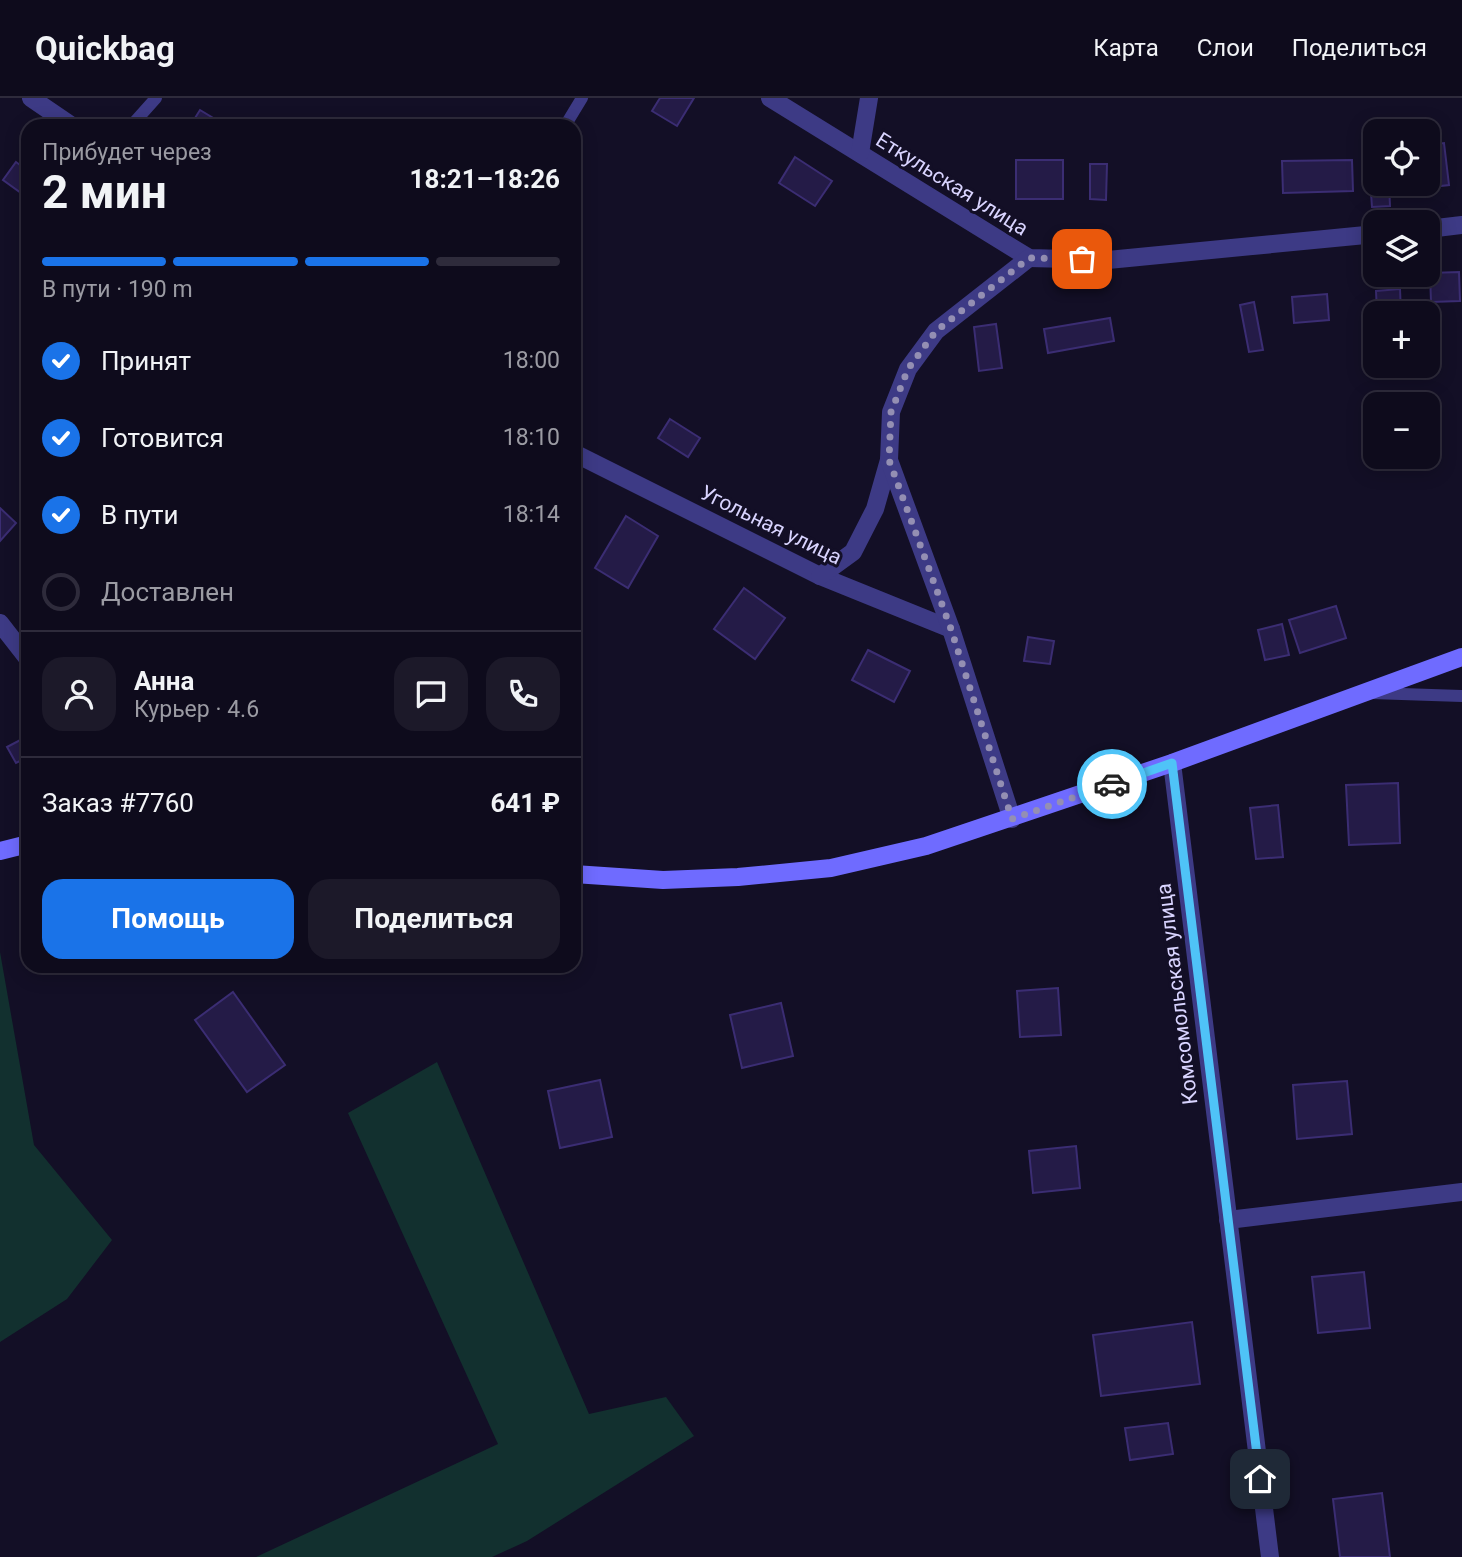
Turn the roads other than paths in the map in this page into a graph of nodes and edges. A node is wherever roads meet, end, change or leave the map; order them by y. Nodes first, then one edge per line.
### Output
1 (31, 98) edge
2 (156, 98) edge
3 (582, 98) edge
4 (770, 98) edge
5 (869, 98) edge
6 (62, 119) edge
7 (137, 119) edge
8 (569, 119) edge
9 (860, 153) junction
10 (1462, 225) edge
11 (1440, 228) edge
12 (1363, 235) edge
13 (1029, 258) junction
14 (581, 456) edge
15 (889, 460) junction
16 (820, 576) junction
17 (0, 623) edge
18 (951, 629) junction
19 (21, 650) edge
20 (1462, 657) edge
21 (1364, 693) junction
22 (1462, 696) edge
23 (1172, 763) junction
24 (1012, 819) junction
25 (21, 846) edge
26 (0, 851) edge
27 (581, 874) edge
28 (1462, 1192) edge
29 (1228, 1220) junction
30 (1270, 1557) edge

1 - 6 street
2 - 7 lane
3 - 8 lane
4 - 9 street, Еткульская улица
5 - 9 street
9 - 13 street, Еткульская улица
10 - 11 street
12 - 13 street, Еткульская улица
13 - 15 street
14 - 16 street, Угольная улица
15 - 16 street
15 - 18 street
16 - 18 street, Угольная улица
17 - 19 street
18 - 24 street
20 - 21 main road
21 - 22 lane
21 - 23 main road
23 - 24 main road
23 - 29 street, Комсомольская улица
24 - 27 main road
25 - 26 main road
28 - 29 street
29 - 30 street, Комсомольская улица

